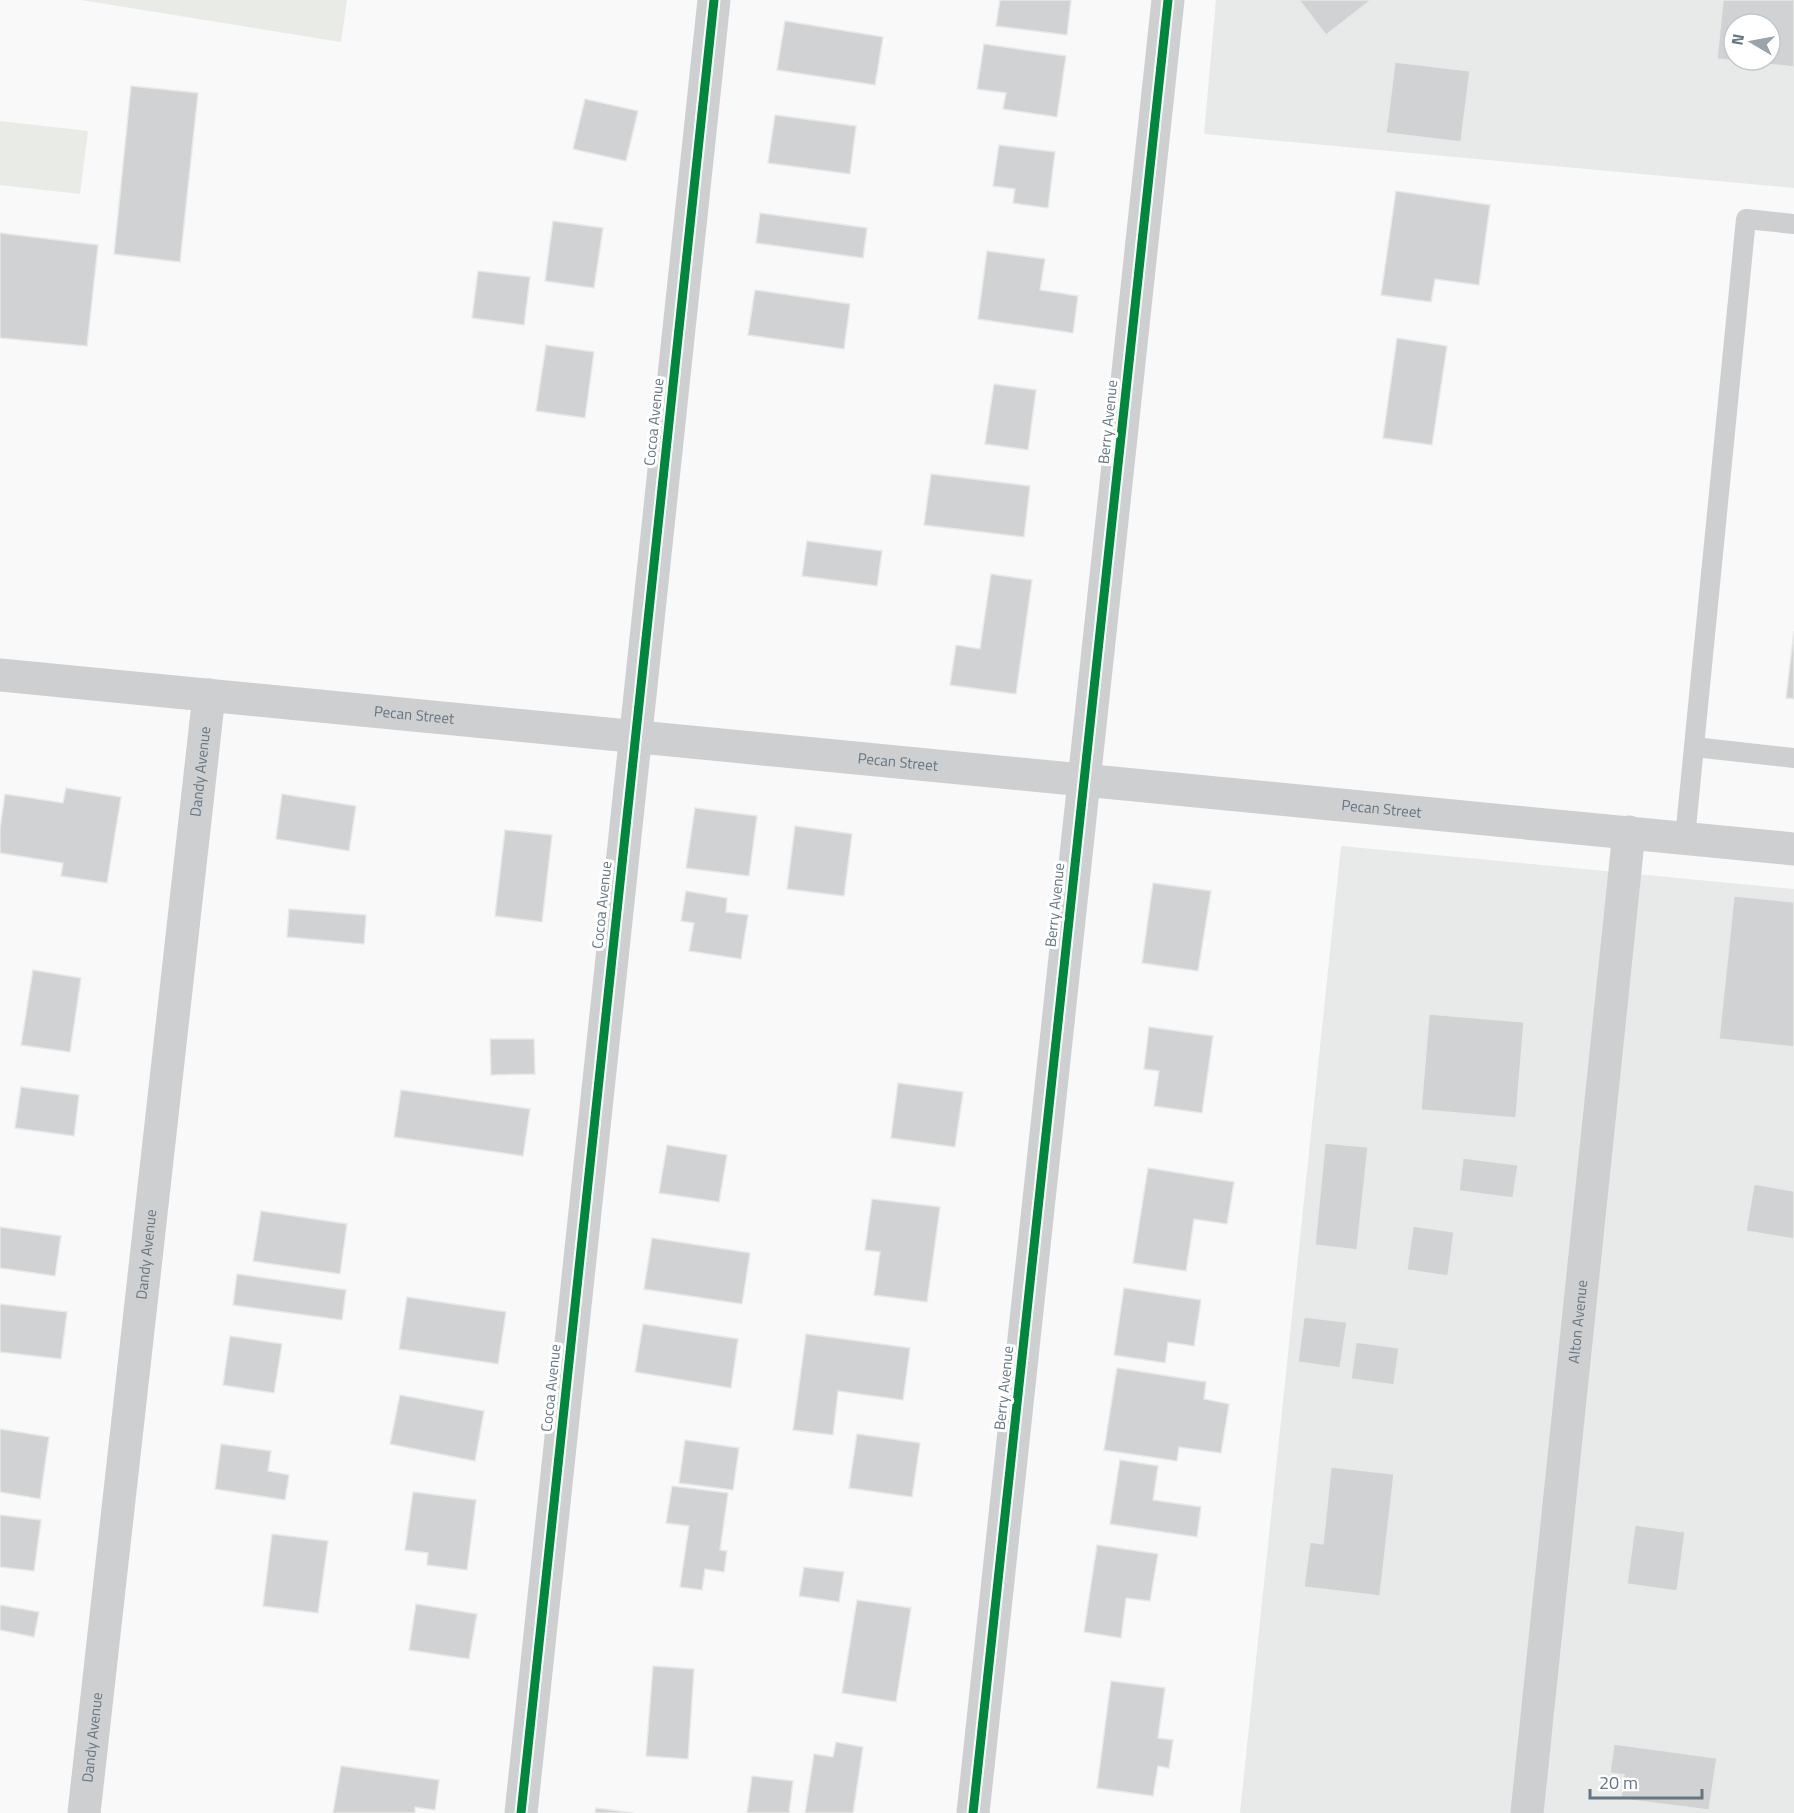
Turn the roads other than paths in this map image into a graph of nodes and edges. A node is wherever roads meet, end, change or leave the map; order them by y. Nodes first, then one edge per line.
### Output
1 (714, 0) edge
2 (1168, 0) edge
3 (1794, 224) edge
4 (0, 675) edge
5 (209, 695) junction
6 (635, 737) junction
7 (1694, 747) junction
8 (1794, 758) edge
9 (1084, 781) junction
10 (1629, 832) junction
11 (1684, 837) junction
12 (1794, 849) edge
13 (84, 1813) edge
14 (521, 1813) edge
15 (974, 1813) edge
16 (1527, 1813) edge

1 - 6 street, Cocoa Avenue
2 - 9 street, Berry Avenue
3 - 7 lane
4 - 5 street, Pecan Street
5 - 6 street, Pecan Street
5 - 13 street, Dandy Avenue
6 - 9 street, Pecan Street
6 - 14 street, Cocoa Avenue
7 - 8 lane
7 - 11 lane
9 - 10 street, Pecan Street
9 - 15 street, Berry Avenue
10 - 11 street, Pecan Street
10 - 16 street, Alton Avenue
11 - 12 street, Pecan Street

